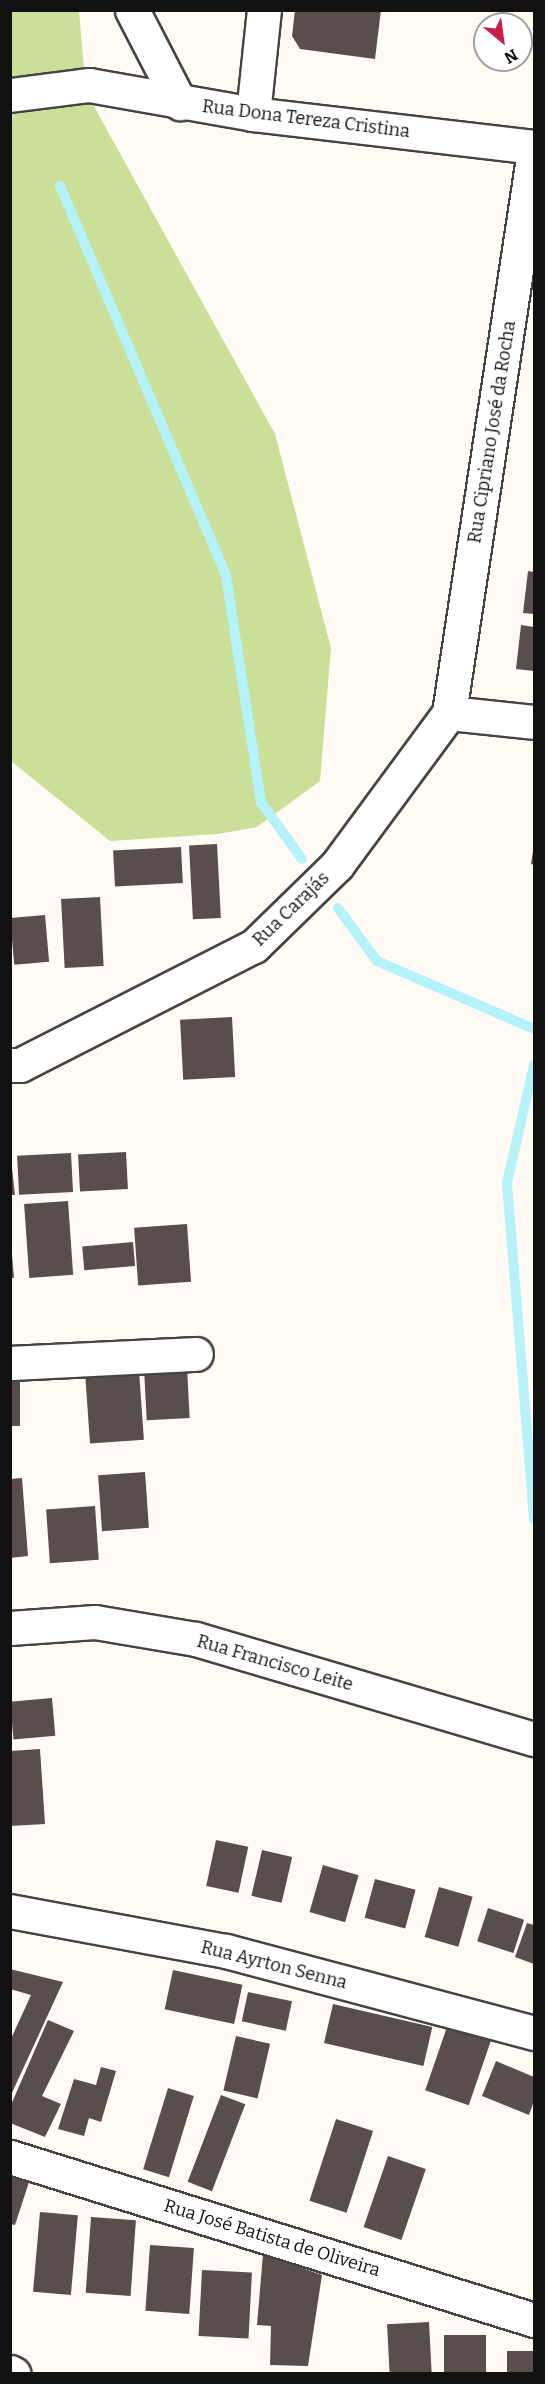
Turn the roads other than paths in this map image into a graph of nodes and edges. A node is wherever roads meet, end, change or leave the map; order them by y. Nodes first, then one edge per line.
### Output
1 (132, 10) edge
2 (264, 10) edge
3 (10, 95) edge
4 (180, 103) junction
5 (253, 114) junction
6 (534, 149) edge
7 (449, 713) junction
8 (534, 722) edge
9 (10, 1065) edge
10 (196, 1354) dead end
11 (10, 1363) edge
12 (10, 1628) edge
13 (534, 1739) edge
14 (10, 1911) edge
15 (534, 2033) edge
16 (10, 2157) edge
17 (534, 2320) edge

1 - 4 street, Rua Dona Tereza Cristina
2 - 5 street
3 - 4 street
4 - 5 street, Rua Dona Tereza Cristina
5 - 6 street, Rua Dona Tereza Cristina
6 - 7 street, Rua Cipriano José da Rocha
7 - 8 street
7 - 9 street, Rua Carajás
10 - 11 street
12 - 13 street, Rua Francisco Leite
14 - 15 street, Rua Ayrton Senna
16 - 17 street, Rua José Batista de Oliveira

